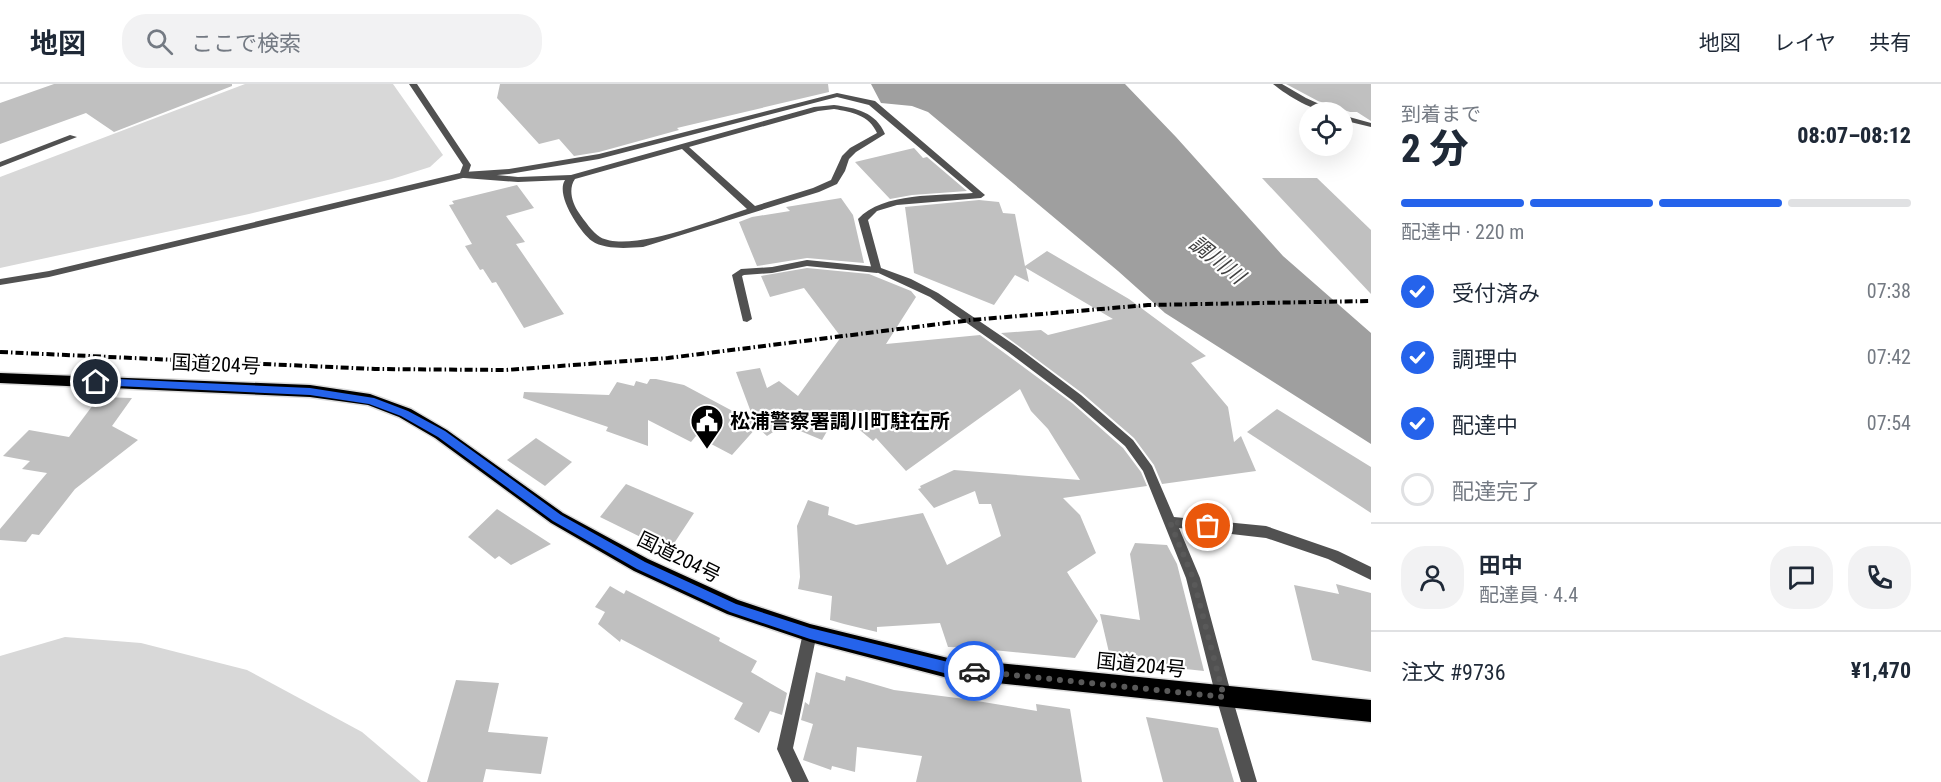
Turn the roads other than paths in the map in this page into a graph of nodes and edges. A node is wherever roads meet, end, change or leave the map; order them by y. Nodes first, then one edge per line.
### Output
1 (413, 84) edge
2 (1277, 84) edge
3 (1308, 102) edge
4 (1353, 120) edge
5 (1371, 125) edge
6 (73, 137) dead end
7 (684, 147) junction
8 (0, 165) edge
9 (464, 175) junction
10 (572, 177) junction
11 (753, 208) junction
12 (876, 270) junction
13 (0, 282) edge
14 (747, 319) dead end
15 (0, 378) edge
16 (1170, 522) junction
17 (1371, 574) edge
18 (810, 633) junction
19 (1224, 697) junction
20 (1371, 711) edge
21 (801, 782) edge
22 (1249, 782) edge

1 - 9 street
2 - 3 street
4 - 5 street
6 - 8 street
7 - 10 street
7 - 11 street
7 - 11 street
9 - 10 street
9 - 12 street
9 - 13 street
10 - 11 street
12 - 14 street
12 - 16 street
15 - 18 highway, 国道204号
16 - 17 street
16 - 19 street
18 - 19 highway, 国道204号
18 - 21 street
19 - 20 highway, 国道204号
19 - 22 street

